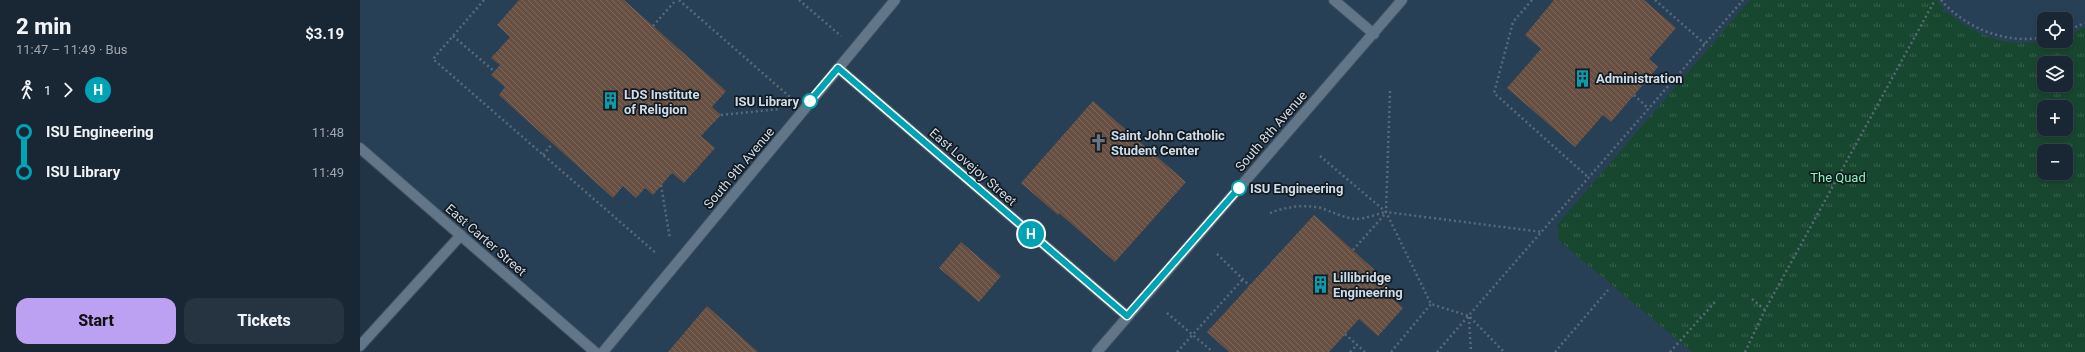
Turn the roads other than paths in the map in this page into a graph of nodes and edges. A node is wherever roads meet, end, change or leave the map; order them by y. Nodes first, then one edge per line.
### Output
1 (895, 0) edge
2 (1334, 0) edge
3 (1402, 0) edge
4 (1374, 34) junction
5 (838, 68) junction
6 (360, 148) edge
7 (461, 235) junction
8 (1127, 316) junction
9 (360, 346) edge
10 (595, 352) edge
11 (603, 352) edge
12 (1097, 352) edge

1 - 5 street, South 9th Avenue
2 - 4 street
3 - 4 street, South 8th Avenue
4 - 8 street, South 8th Avenue
5 - 8 street, East Lovejoy Street
5 - 11 street, South 9th Avenue
6 - 7 street, East Carter Street
7 - 9 street
7 - 10 street, East Carter Street
8 - 12 street, South 8th Avenue

